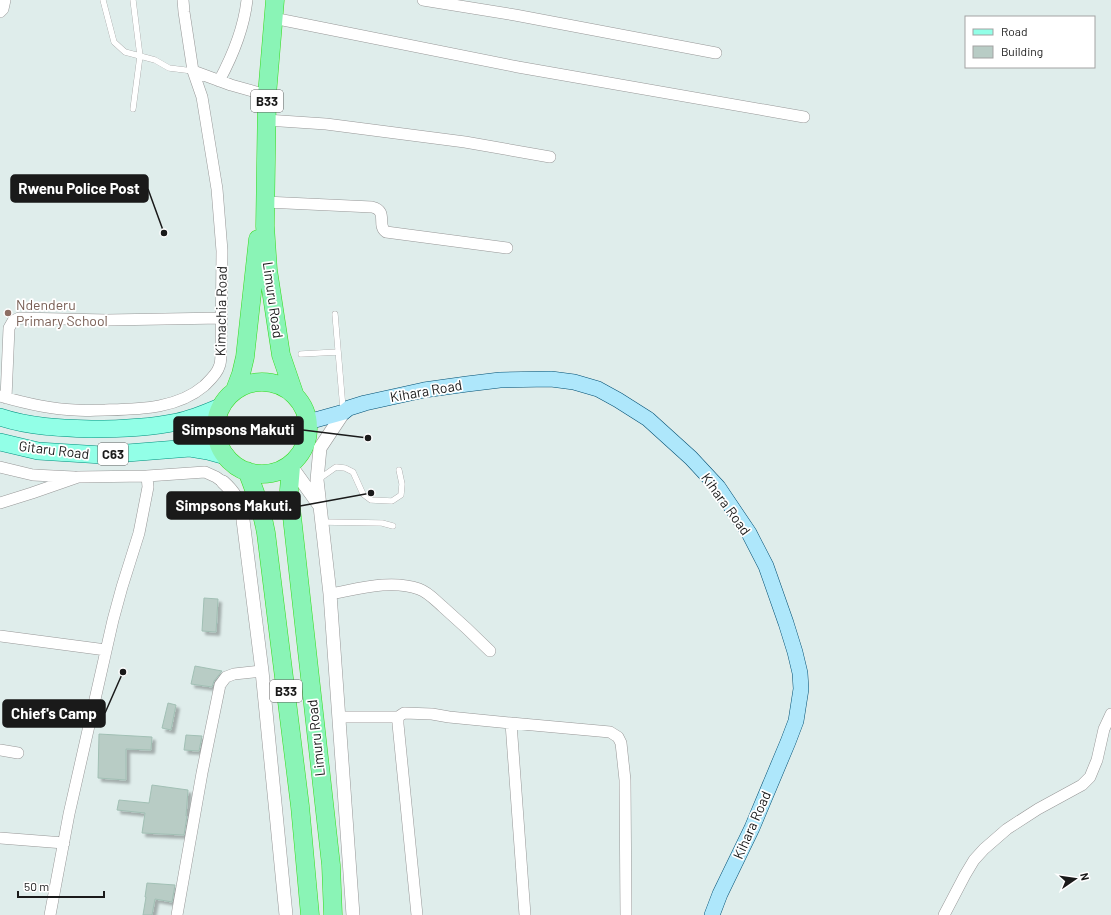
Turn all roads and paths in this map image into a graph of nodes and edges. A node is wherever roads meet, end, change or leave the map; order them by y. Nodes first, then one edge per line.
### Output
1 (6, 0) edge
2 (103, 0) edge
3 (133, 0) edge
4 (183, 0) edge
5 (247, 0) edge
6 (275, 0) edge
7 (423, 0) edge
8 (0, 12) edge
9 (273, 18) junction
10 (716, 53) dead end
11 (140, 56) junction
12 (193, 71) junction
13 (219, 81) junction
14 (267, 94) junction
15 (133, 108) dead end
16 (804, 117) dead end
17 (266, 120) junction
18 (550, 157) dead end
19 (265, 202) junction
20 (507, 248) dead end
21 (335, 314) dead end
22 (222, 318) junction
23 (338, 352) junction
24 (301, 354) dead end
25 (235, 390) junction
26 (295, 396) junction
27 (3, 397) edge
28 (220, 407) junction
29 (344, 412) junction
30 (0, 417) edge
31 (308, 422) junction
32 (0, 442) edge
33 (226, 456) junction
34 (291, 466) junction
35 (0, 467) edge
36 (399, 470) dead end
37 (247, 471) junction
38 (148, 476) junction
39 (78, 477) junction
40 (317, 480) junction
41 (223, 482) joint
42 (0, 503) edge
43 (320, 507) junction
44 (321, 522) junction
45 (393, 526) dead end
46 (330, 594) junction
47 (0, 636) edge
48 (106, 650) junction
49 (490, 651) dead end
50 (262, 671) junction
51 (1111, 714) edge
52 (339, 717) junction
53 (398, 717) junction
54 (511, 723) junction
55 (0, 750) edge
56 (18, 753) dead end
57 (0, 838) edge
58 (64, 843) junction
59 (50, 915) edge
60 (177, 915) edge
61 (286, 915) edge
62 (310, 915) edge
63 (333, 915) edge
64 (353, 915) edge
65 (417, 915) edge
66 (525, 915) edge
67 (626, 915) edge
68 (712, 915) edge
69 (944, 915) edge

1 - 8 street
2 - 11 lane
3 - 11 lane
4 - 12 street, Kimachia Road
5 - 13 street
6 - 9 highway, Limuru Road / B33
7 - 10 street
9 - 14 highway, Limuru Road / B33
9 - 16 street
11 - 12 lane
11 - 15 lane
12 - 13 street
12 - 22 street, Kimachia Road
13 - 14 street
14 - 17 highway, Limuru Road / B33
17 - 18 street
17 - 19 highway, Limuru Road / B33
19 - 20 street
19 - 25 highway, Limuru Road / B33
19 - 26 highway, Limuru Road / B33
21 - 23 lane
22 - 27 street, Kimachia Road
22 - 27 street
23 - 24 lane
23 - 29 lane
25 - 26 highway
25 - 28 highway
26 - 31 highway
28 - 30 main road, C63
28 - 33 highway
29 - 31 main road, Kihara Road
29 - 40 street
29 - 68 main road, Kihara Road
31 - 34 highway
32 - 33 main road, Gitaru Road / C63
33 - 37 highway
34 - 37 highway
34 - 43 street
34 - 63 highway, Limuru Road / B33
35 - 39 street
36 - 40 lane
37 - 62 highway, Limuru Road / B33
38 - 39 street
38 - 41 street
38 - 48 street
39 - 42 street
40 - 43 street
41 - 50 street
43 - 44 street
44 - 45 lane
44 - 46 street
46 - 49 street
46 - 52 street
47 - 48 street
48 - 58 street
50 - 60 street
50 - 61 street
51 - 69 street
52 - 53 street
52 - 64 street
53 - 54 street
53 - 65 street
54 - 66 street
54 - 67 street
55 - 56 street
57 - 58 street
58 - 59 street

